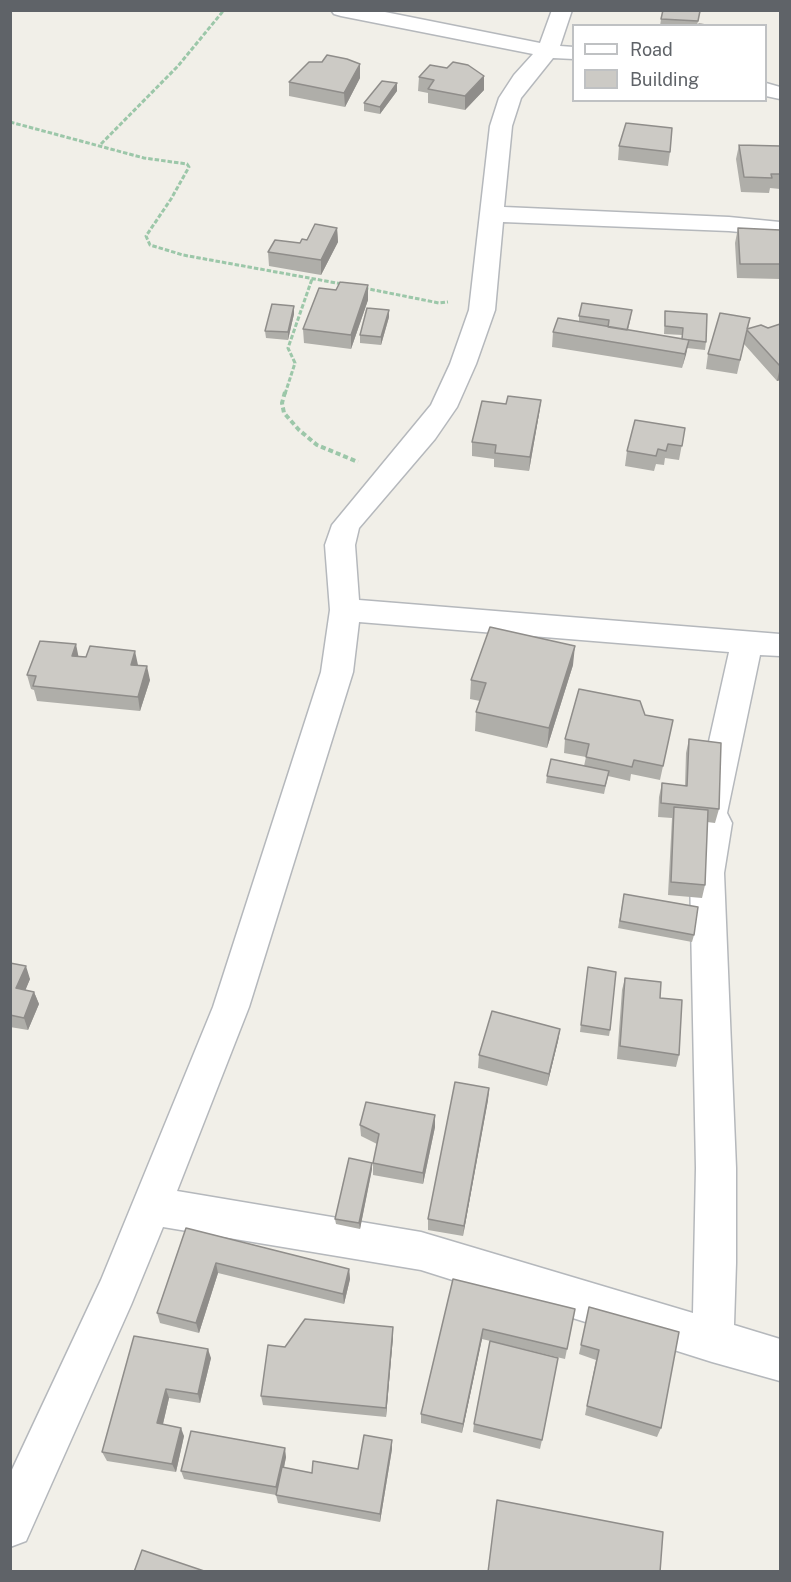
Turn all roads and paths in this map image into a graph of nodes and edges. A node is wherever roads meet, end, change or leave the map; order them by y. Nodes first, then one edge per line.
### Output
1 (224, 10) edge
2 (341, 10) edge
3 (562, 10) edge
4 (561, 52) edge
5 (10, 122) edge
6 (101, 145) junction
7 (493, 214) junction
8 (780, 229) edge
9 (488, 258) junction
10 (312, 279) junction
11 (348, 285) edge
12 (360, 287) edge
13 (389, 475) junction
14 (345, 610) junction
15 (764, 644) edge
16 (151, 1206) junction
17 (712, 1341) junction
18 (780, 1360) edge
19 (10, 1525) edge

1 - 6 path
2 - 4 street
3 - 4 street
4 - 7 street
5 - 6 path
6 - 10 path
7 - 8 street
7 - 9 street
9 - 12 path
9 - 13 street
10 - 11 path
10 - 13 path
13 - 14 street
14 - 15 street
14 - 16 street
15 - 17 street
16 - 17 street
16 - 19 street
17 - 18 street

